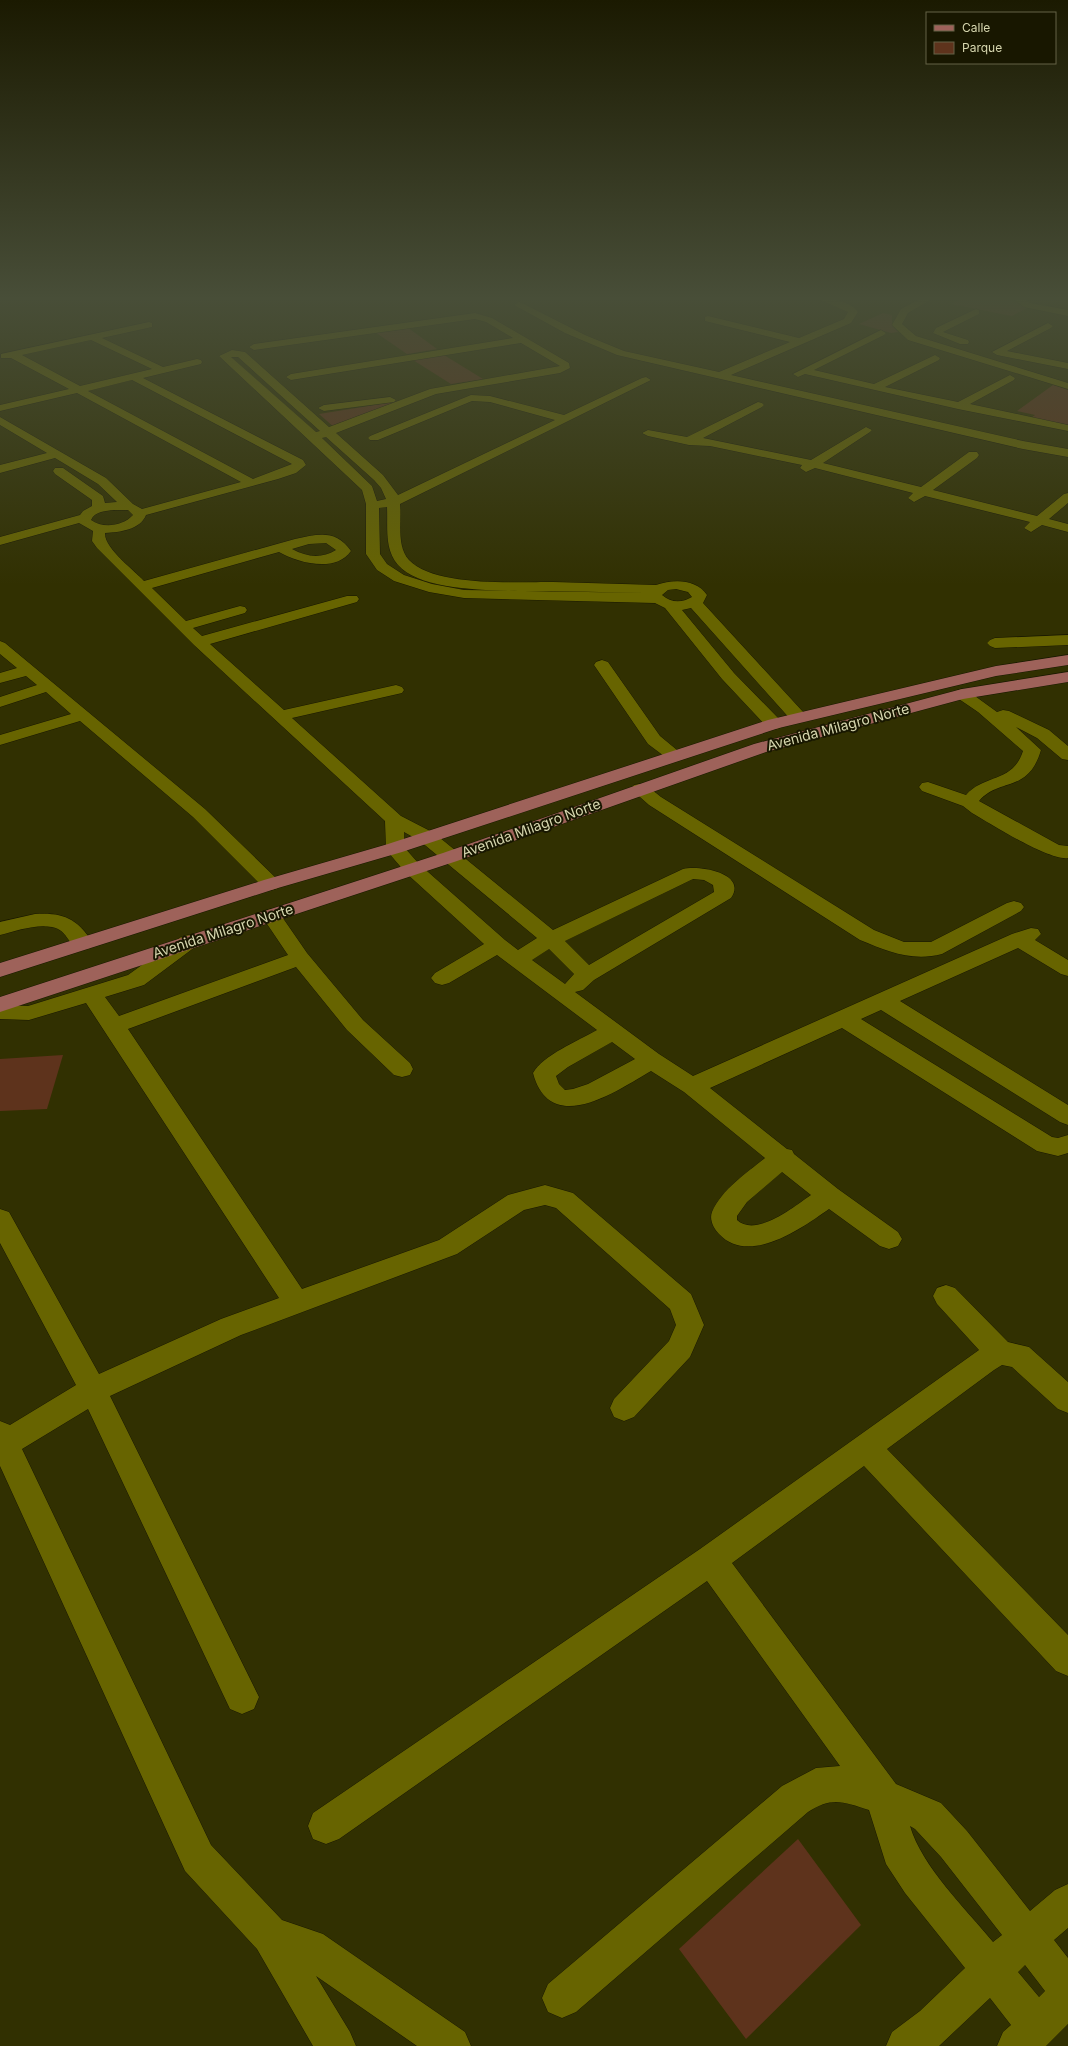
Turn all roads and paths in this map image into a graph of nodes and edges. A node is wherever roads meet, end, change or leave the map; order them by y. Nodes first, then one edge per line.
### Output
1 (56, 394) edge
2 (89, 394) edge
3 (167, 394) edge
4 (267, 394) edge
5 (286, 394) edge
6 (426, 394) edge
7 (616, 394) edge
8 (800, 394) edge
9 (905, 394) edge
10 (979, 394) edge
11 (421, 396) junction
12 (758, 405) dead end
13 (958, 406) junction
14 (0, 408) edge
15 (324, 408) dead end
16 (564, 419) junction
17 (0, 420) edge
18 (1068, 428) edge
19 (866, 430) dead end
20 (329, 432) junction
21 (648, 433) dead end
22 (314, 437) junction
23 (374, 438) dead end
24 (689, 441) junction
25 (27, 451) dead end
26 (1068, 453) edge
27 (57, 454) junction
28 (972, 455) dead end
29 (40, 459) junction
30 (814, 464) junction
31 (0, 469) edge
32 (800, 471) junction
33 (252, 483) junction
34 (923, 492) junction
35 (1068, 497) edge
36 (912, 500) junction
37 (394, 502) junction
38 (372, 504) junction
39 (128, 506) junction
40 (99, 508) junction
41 (140, 513) junction
42 (84, 518) junction
43 (1040, 521) junction
44 (7, 527) dead end
45 (100, 528) junction
46 (1068, 528) edge
47 (1029, 530) junction
48 (20, 535) junction
49 (1068, 540) edge
50 (0, 541) edge
51 (281, 548) dead end
52 (141, 586) junction
53 (662, 598) junction
54 (352, 599) dead end
55 (695, 603) junction
56 (240, 610) dead end
57 (183, 626) junction
58 (1068, 640) edge
59 (200, 642) junction
60 (995, 643) dead end
61 (0, 646) edge
62 (1068, 660) edge
63 (602, 665) dead end
64 (29, 670) junction
65 (1068, 677) edge
66 (0, 678) edge
67 (50, 686) junction
68 (396, 690) dead end
69 (962, 694) junction
70 (0, 702) edge
71 (984, 709) junction
72 (84, 715) junction
73 (280, 716) junction
74 (798, 717) junction
75 (774, 724) junction
76 (0, 740) edge
77 (674, 755) junction
78 (1068, 755) edge
79 (928, 787) dead end
80 (640, 789) junction
81 (969, 802) junction
82 (394, 820) junction
83 (427, 837) junction
84 (395, 848) junction
85 (1068, 852) edge
86 (450, 857) junction
87 (412, 868) junction
88 (270, 884) junction
89 (1014, 907) dead end
90 (271, 915) junction
91 (0, 929) edge
92 (551, 940) junction
93 (188, 942) junction
94 (83, 943) junction
95 (498, 945) junction
96 (300, 958) junction
97 (518, 960) junction
98 (1068, 969) edge
99 (0, 970) edge
100 (587, 975) junction
101 (442, 978) dead end
102 (91, 994) junction
103 (563, 994) junction
104 (883, 1001) junction
105 (0, 1005) edge
106 (0, 1012) edge
107 (844, 1019) junction
108 (114, 1026) junction
109 (613, 1031) junction
110 (651, 1060) junction
111 (402, 1069) dead end
112 (692, 1086) junction
113 (1068, 1116) edge
114 (1068, 1144) edge
115 (783, 1157) junction
116 (829, 1196) junction
117 (0, 1220) edge
118 (889, 1239) dead end
119 (946, 1296) dead end
120 (296, 1302) junction
121 (1000, 1353) junction
122 (93, 1390) junction
123 (1068, 1400) edge
124 (624, 1408) dead end
125 (2, 1439) edge
126 (866, 1448) junction
127 (712, 1560) junction
128 (1068, 1659) edge
129 (242, 1697) dead end
130 (883, 1797) junction
131 (326, 1826) dead end
132 (1068, 1903) edge
133 (270, 1936) junction
134 (1028, 1940) junction
135 (992, 1968) junction
136 (1068, 1989) edge
137 (1068, 1997) edge
138 (562, 1998) dead end
139 (1027, 2036) edge
140 (336, 2046) edge
141 (451, 2046) edge
142 (906, 2046) edge

1 - 14 street
2 - 33 street
3 - 33 street
4 - 22 street
5 - 20 street
6 - 11 street
7 - 16 street
8 - 26 street
9 - 13 street
10 - 13 street
11 - 15 street
11 - 20 street
12 - 24 street
13 - 18 street
16 - 23 street
16 - 37 street
17 - 27 street
19 - 30 street
20 - 22 street
20 - 37 street
21 - 24 street
22 - 38 street
24 - 30 street
24 - 32 street
25 - 29 street
27 - 29 street
27 - 39 street
28 - 34 street
29 - 31 street
29 - 40 street
30 - 32 street
30 - 34 street
32 - 36 street
33 - 41 street
34 - 36 street
34 - 43 street
35 - 43 street
36 - 47 street
37 - 38 street
37 - 53 street
38 - 53 street
39 - 40 street
39 - 41 street
40 - 42 street
41 - 45 street
42 - 45 street
42 - 48 street
43 - 46 street
43 - 47 street
44 - 48 street
45 - 52 street
47 - 49 street
48 - 50 street
51 - 52 street
52 - 57 street
53 - 55 street
53 - 55 street
53 - 75 street
54 - 59 street
55 - 74 street
56 - 57 street
57 - 59 street
58 - 60 street
59 - 73 street
61 - 64 street
62 - 74 main road, Avenida Milagro Norte
63 - 77 street
64 - 66 street
64 - 67 street
65 - 69 main road, Avenida Milagro Norte
67 - 70 street
67 - 72 street
68 - 73 street
69 - 71 street
69 - 80 main road, Avenida Milagro Norte
71 - 78 street
71 - 81 street
72 - 76 street
72 - 88 street
73 - 82 street
74 - 75 main road, Avenida Milagro Norte
75 - 77 main road, Avenida Milagro Norte
77 - 83 main road, Avenida Milagro Norte
79 - 81 street
80 - 86 main road, Avenida Milagro Norte
80 - 89 street
81 - 85 street
82 - 83 street
82 - 84 street
83 - 84 main road, Avenida Milagro Norte
83 - 86 street
84 - 87 street
84 - 88 main road, Avenida Milagro Norte
86 - 87 main road, Avenida Milagro Norte
86 - 92 street
87 - 90 main road, Avenida Milagro Norte
87 - 95 street
88 - 94 main road, Avenida Milagro Norte
90 - 93 main road, Avenida Milagro Norte
90 - 96 street
91 - 94 street
92 - 97 street
92 - 100 street
92 - 100 street
93 - 102 street
93 - 105 main road, Avenida Milagro Norte
94 - 99 main road, Avenida Milagro Norte
95 - 97 street
95 - 101 street
96 - 108 street
96 - 111 street
97 - 103 street
98 - 104 street
100 - 103 street
102 - 106 street
102 - 108 street
103 - 109 street
104 - 107 street
104 - 113 street
107 - 112 street
107 - 114 street
108 - 120 street
109 - 110 street
109 - 110 street
110 - 112 street
112 - 115 street
115 - 116 street
115 - 116 street
116 - 118 street
117 - 122 street
119 - 121 street
120 - 122 street
120 - 124 street
121 - 123 street
121 - 126 street
122 - 125 street
122 - 129 street
125 - 133 street
126 - 127 street
126 - 128 street
127 - 130 street
127 - 131 street
130 - 134 street
130 - 135 street
130 - 138 street
132 - 134 street
133 - 140 street
133 - 141 street
134 - 135 street
134 - 136 street
135 - 139 street
135 - 142 street
137 - 139 street

